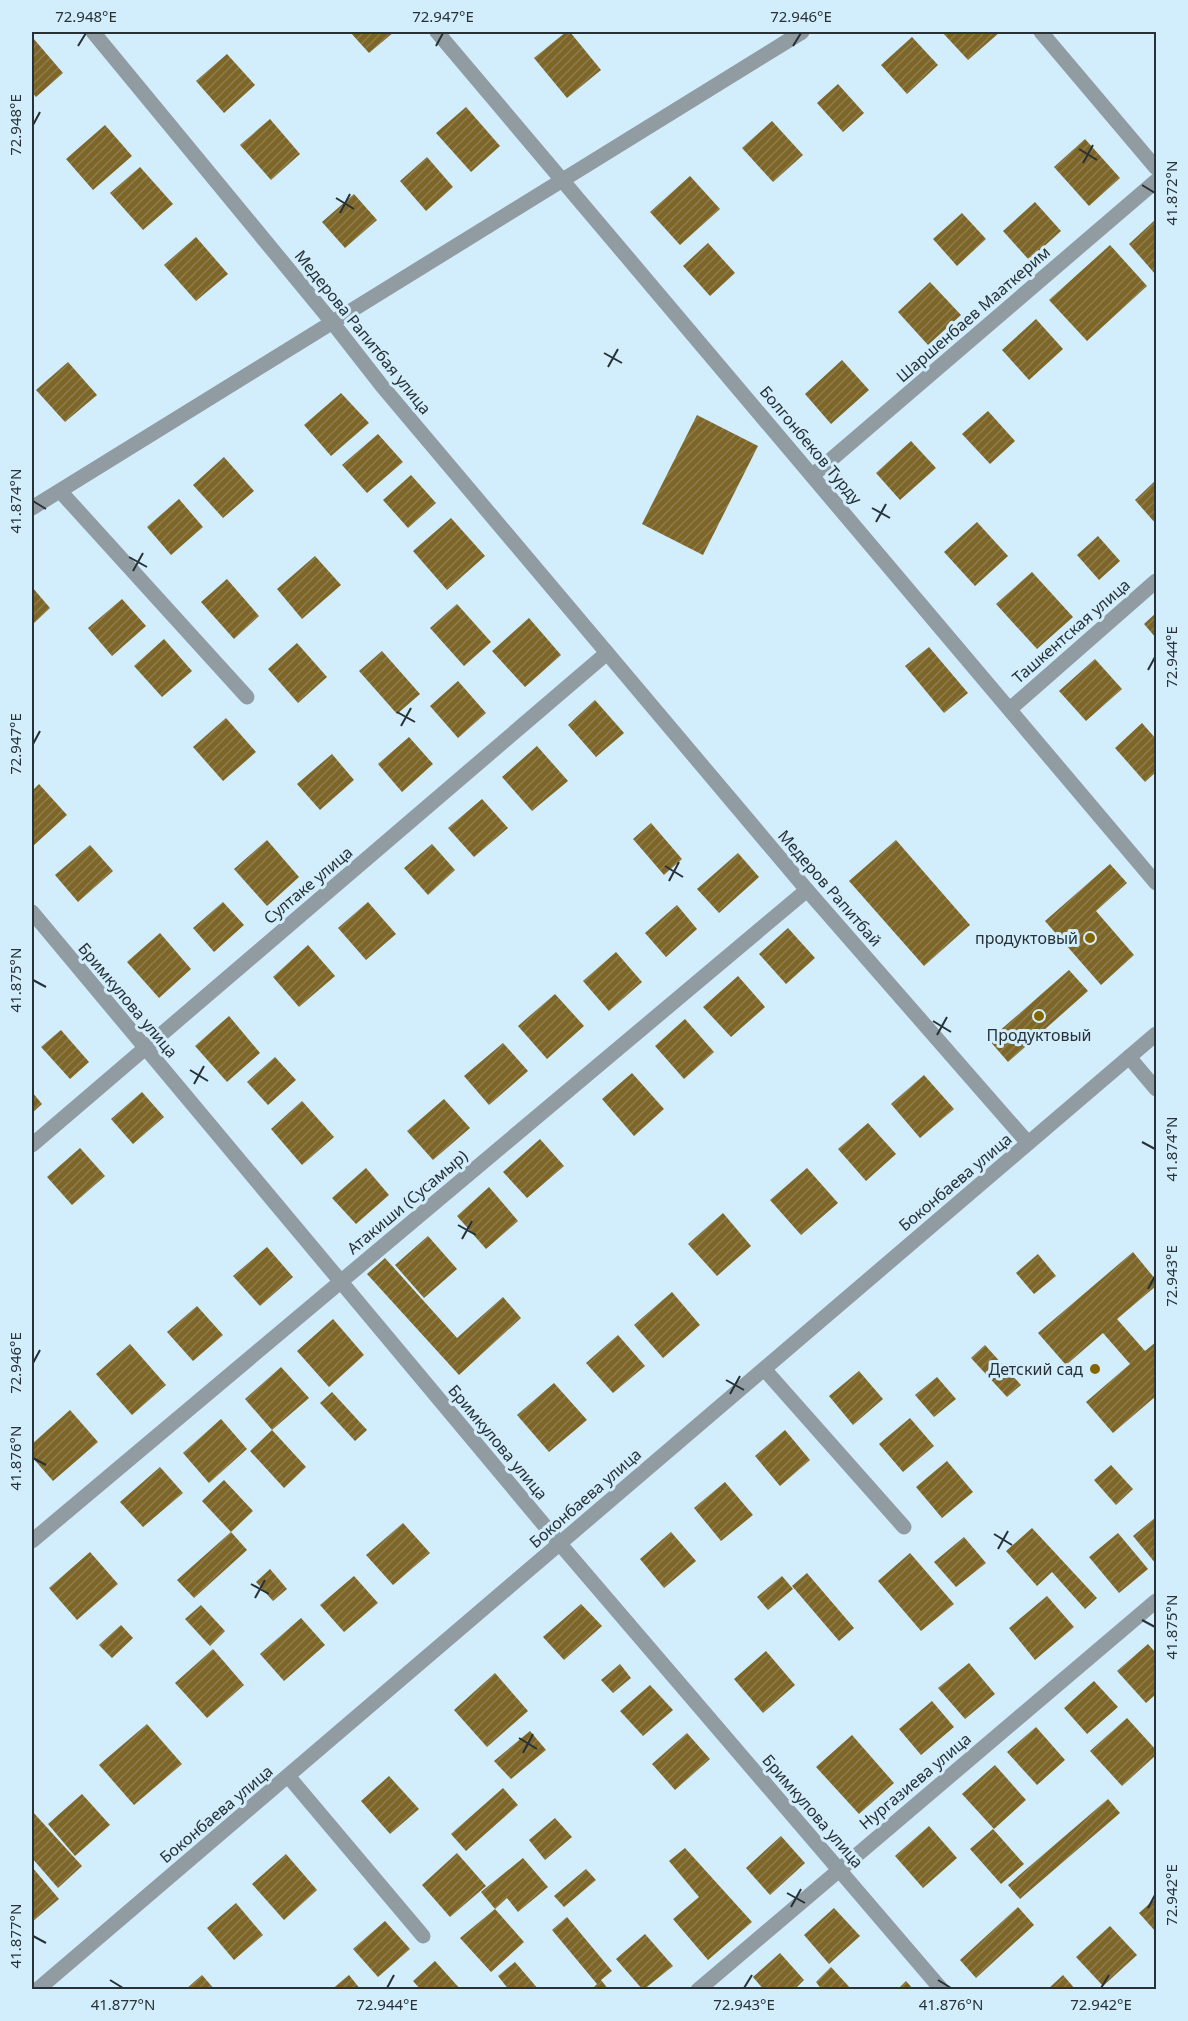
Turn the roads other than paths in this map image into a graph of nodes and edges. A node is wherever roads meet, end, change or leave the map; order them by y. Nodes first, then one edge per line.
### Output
1 (93, 32) edge
2 (436, 32) edge
3 (802, 32) edge
4 (1041, 32) edge
5 (1156, 168) edge
6 (563, 179) junction
7 (1156, 180) edge
8 (333, 321) junction
9 (813, 475) junction
10 (60, 491) junction
11 (32, 508) edge
12 (1156, 581) edge
13 (607, 653) junction
14 (247, 697) dead end
15 (1010, 709) junction
16 (1156, 883) edge
17 (807, 890) junction
18 (32, 912) edge
19 (1156, 1034) edge
20 (145, 1048) junction
21 (1129, 1057) junction
22 (1156, 1089) edge
23 (1029, 1143) junction
24 (32, 1145) edge
25 (340, 1281) junction
26 (764, 1369) junction
27 (904, 1527) dead end
28 (32, 1541) edge
29 (560, 1544) junction
30 (1156, 1601) edge
31 (288, 1776) junction
32 (838, 1869) junction
33 (423, 1936) dead end
34 (38, 1989) edge
35 (698, 1989) edge
36 (942, 1989) edge

1 - 8 street, Медерова Рапитбая улица
2 - 6 street, Болгонбеков Турду
3 - 6 street
4 - 5 street
6 - 8 street
6 - 9 street, Болгонбеков Турду
7 - 9 street, Шаршенбаев Мааткерим
8 - 10 street
8 - 13 street, Медерова Рапитбая улица
9 - 15 street, Болгонбеков Турду
10 - 11 street
10 - 14 street
12 - 15 street, Ташкентская улица
13 - 17 street, Медеров Рапитбай
13 - 20 street, Султаке улица
15 - 16 street, Болгонбеков Турду
17 - 23 street, Медеров Рапитбай
17 - 25 street, Атакиши (Сусамыр)
18 - 20 street, Бримкулова улица
19 - 21 street, Боконбаева улица
20 - 24 street, Султаке улица
20 - 25 street, Бримкулова улица
21 - 22 street
21 - 23 street, Боконбаева улица
23 - 26 street, Боконбаева улица
25 - 28 street, Атакиши (Сусамыр)
25 - 29 street, Бримкулова улица
26 - 27 street
26 - 29 street, Боконбаева улица
29 - 31 street, Боконбаева улица
29 - 32 street, Бримкулова улица
30 - 32 street, Нургазиева улица
31 - 33 street
31 - 34 street, Боконбаева улица
32 - 35 street, Нургазиева улица
32 - 36 street, Бримкулова улица

